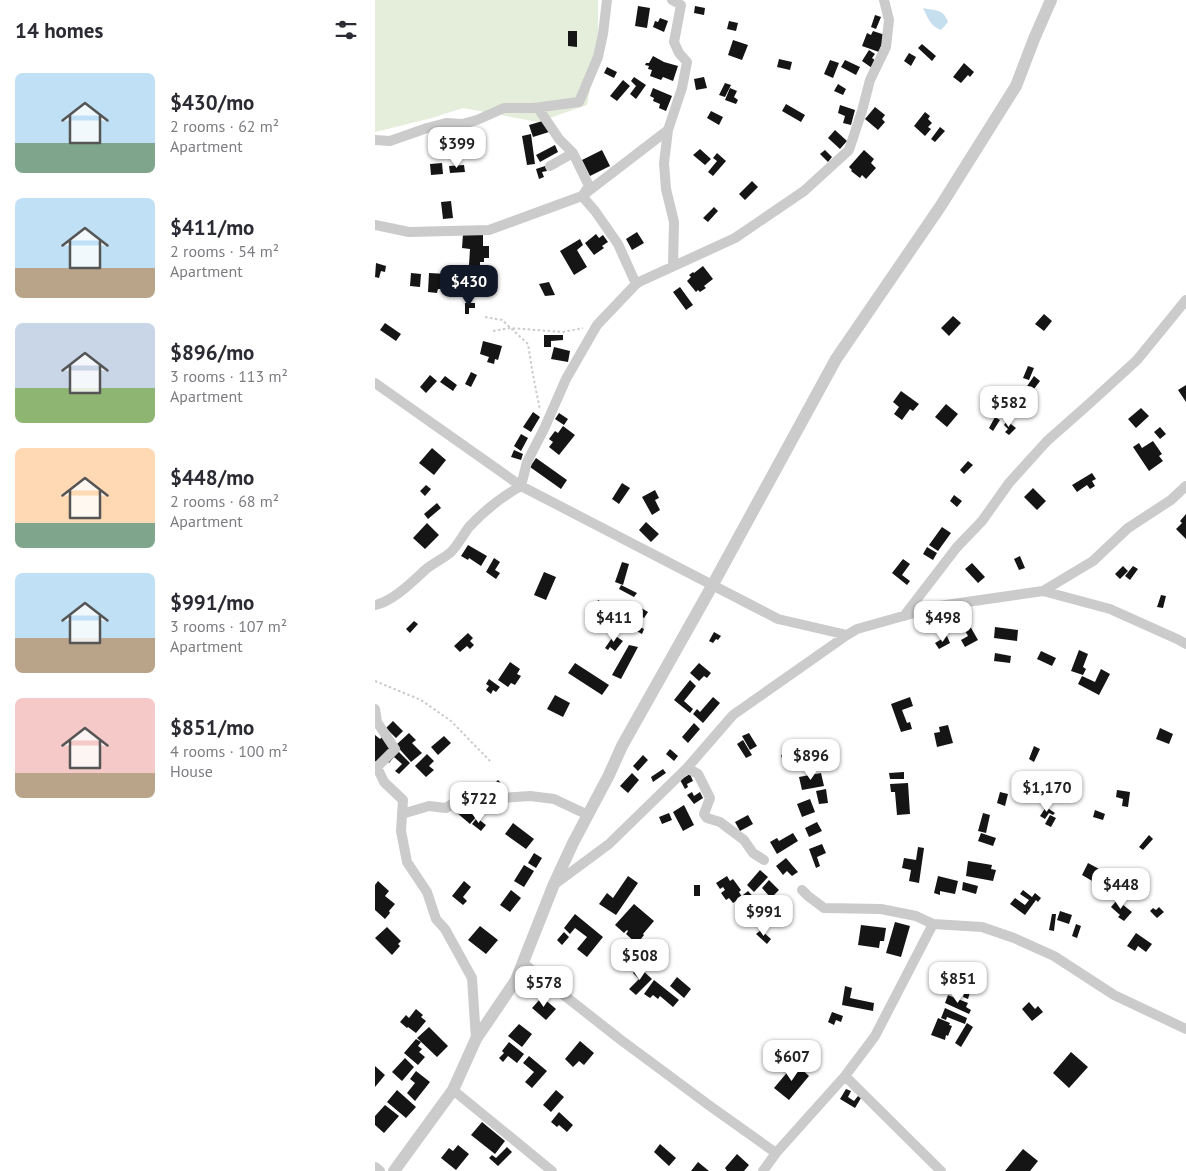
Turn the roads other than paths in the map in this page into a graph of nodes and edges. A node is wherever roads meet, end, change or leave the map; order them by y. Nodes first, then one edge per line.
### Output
1 (607, 0) edge
2 (672, 0) edge
3 (884, 0) edge
4 (1051, 0) edge
5 (537, 108) junction
6 (668, 130) junction
7 (375, 140) edge
8 (573, 153) junction
9 (550, 166) dead end
10 (583, 196) junction
11 (375, 225) edge
12 (673, 266) junction
13 (636, 284) junction
14 (1186, 300) edge
15 (375, 383) edge
16 (521, 486) junction
17 (1186, 486) edge
18 (713, 586) junction
19 (1043, 591) junction
20 (375, 605) edge
21 (904, 616) junction
22 (847, 635) junction
23 (1186, 644) edge
24 (375, 709) edge
25 (687, 768) junction
26 (402, 814) junction
27 (588, 815) junction
28 (764, 860) dead end
29 (554, 884) junction
30 (802, 890) dead end
31 (933, 924) junction
32 (523, 963) junction
33 (1186, 1030) edge
34 (476, 1039) junction
35 (845, 1076) junction
36 (453, 1090) junction
37 (776, 1153) junction
38 (375, 1168) edge
39 (380, 1171) edge
40 (394, 1171) edge
41 (552, 1171) edge
42 (763, 1171) edge
43 (941, 1171) edge

1 - 5 street
2 - 6 street
3 - 12 street
4 - 18 street
5 - 7 street
5 - 8 street
6 - 10 street
6 - 12 street
8 - 9 street
8 - 10 street
10 - 11 street
10 - 13 street
12 - 13 street
13 - 16 street
14 - 21 street
15 - 16 street
16 - 18 street
16 - 20 street
17 - 19 street
18 - 22 street
18 - 27 street
19 - 21 street
19 - 23 street
21 - 22 street
22 - 25 street
24 - 26 street
25 - 28 street
25 - 29 street
26 - 27 street
26 - 34 street
27 - 29 street
29 - 32 street
30 - 31 street
31 - 33 street
31 - 35 street
32 - 34 street
32 - 37 street
34 - 36 street
35 - 37 street
35 - 43 street
36 - 40 street
36 - 41 street
37 - 42 street
38 - 39 street

